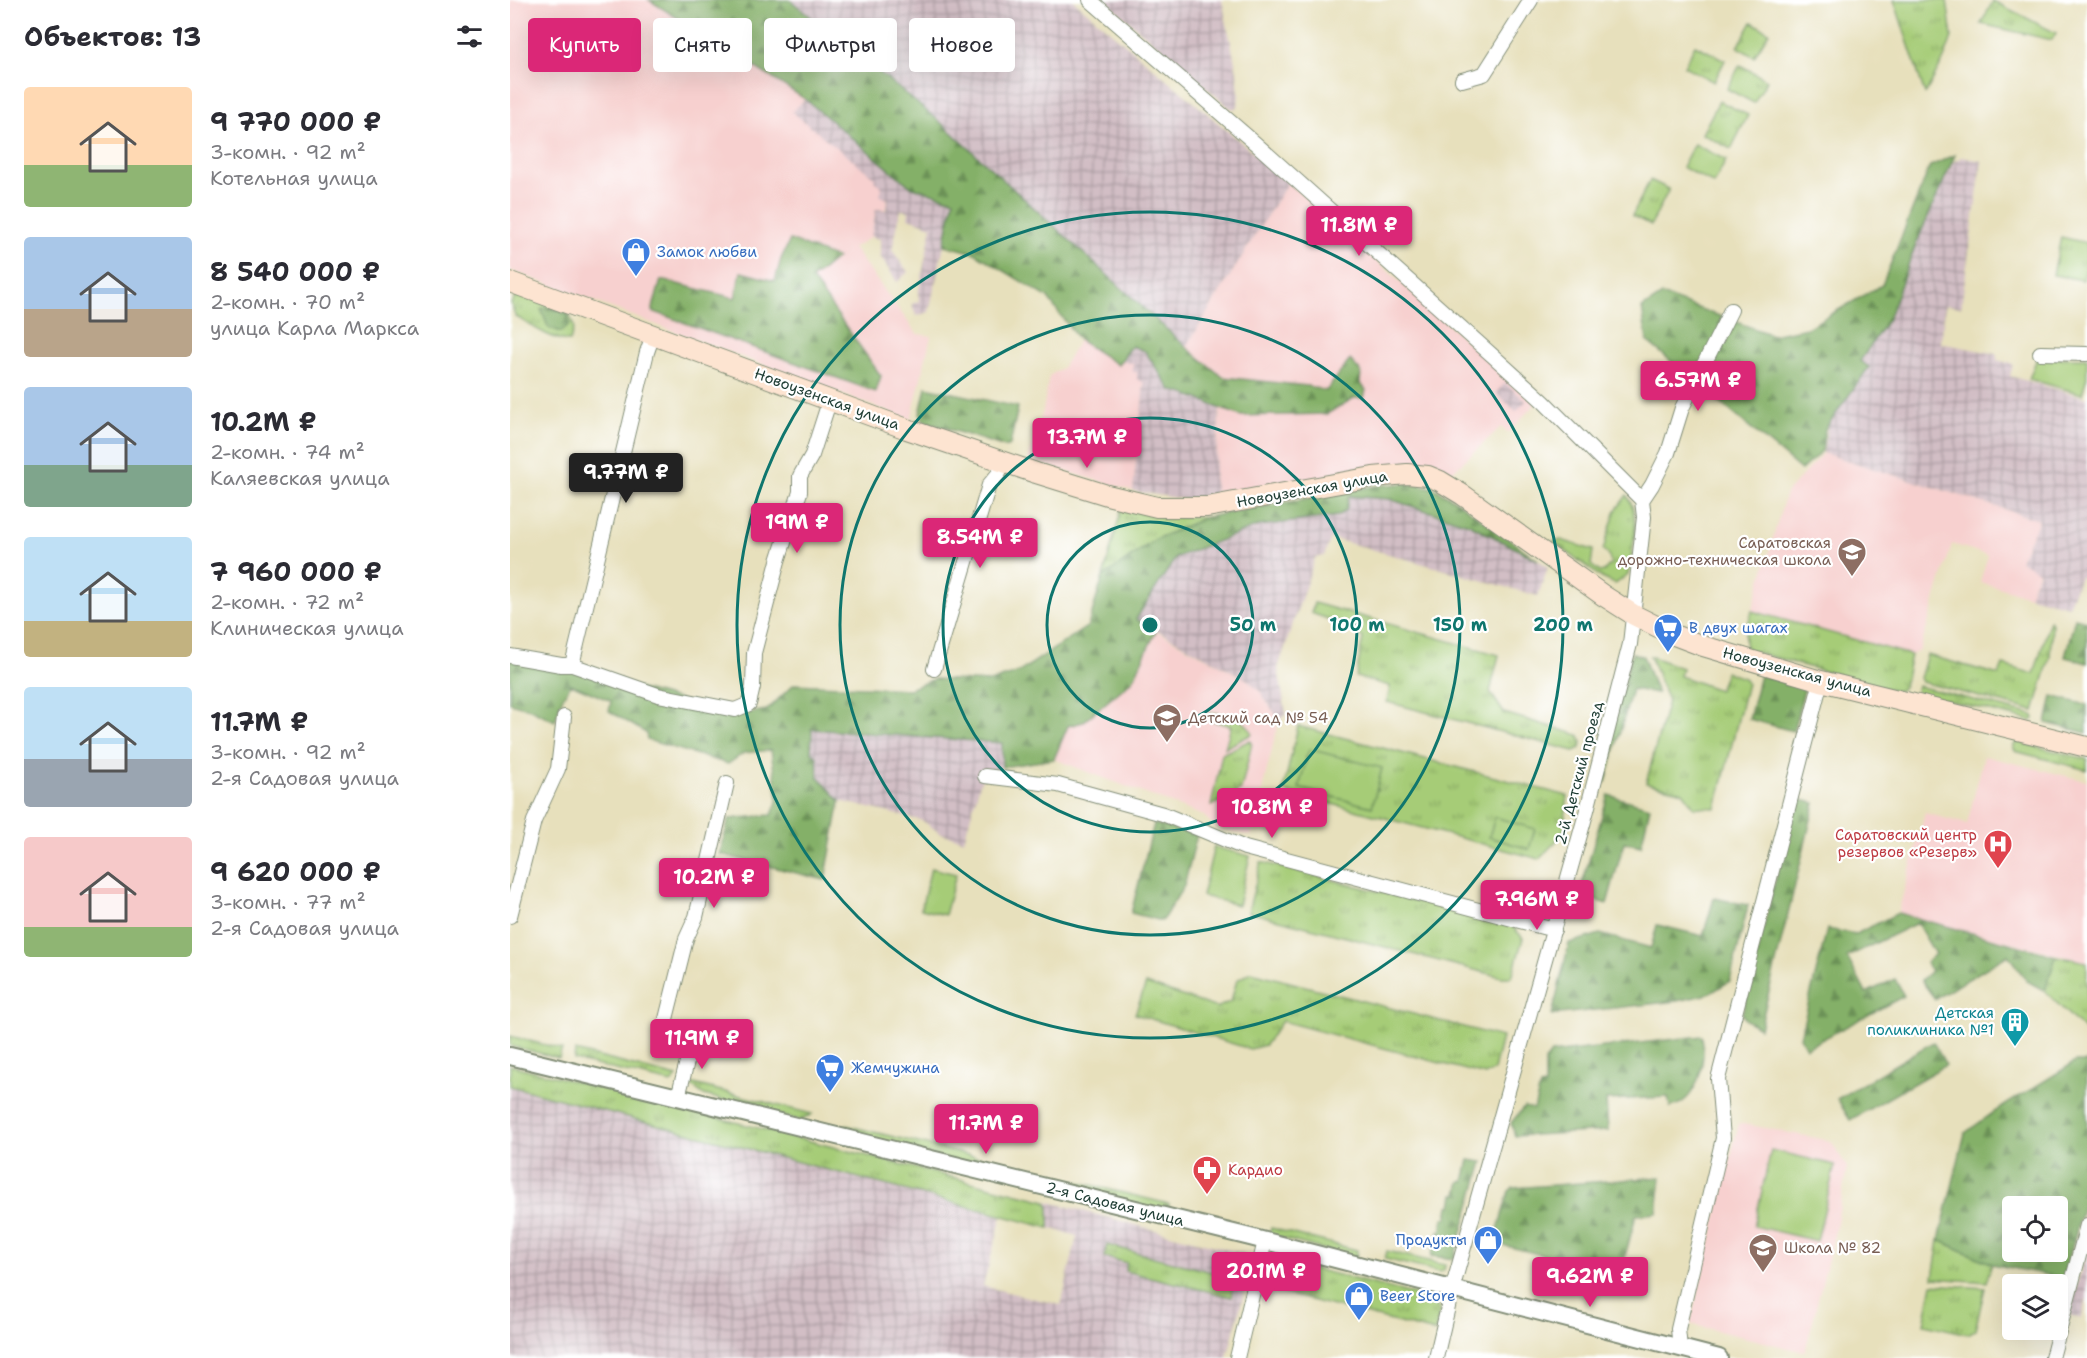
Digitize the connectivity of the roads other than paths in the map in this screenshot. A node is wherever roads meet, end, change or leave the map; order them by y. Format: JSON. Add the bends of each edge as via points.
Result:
{"nodes":[{"id":1,"x":1090,"y":0,"type":"edge"},
{"id":2,"x":1531,"y":0,"type":"edge"},
{"id":3,"x":1462,"y":80,"type":"dead end"},
{"id":4,"x":511,"y":285,"type":"edge"},
{"id":5,"x":1731,"y":310,"type":"dead end"},
{"id":6,"x":652,"y":335,"type":"junction"},
{"id":7,"x":2040,"y":353,"type":"dead end"},
{"id":8,"x":2087,"y":354,"type":"edge"},
{"id":9,"x":830,"y":399,"type":"junction"},
{"id":10,"x":1003,"y":462,"type":"junction"},
{"id":11,"x":1642,"y":500,"type":"junction"},
{"id":12,"x":1634,"y":615,"type":"junction"},
{"id":13,"x":510,"y":656,"type":"edge"},
{"id":14,"x":572,"y":665,"type":"junction"},
{"id":15,"x":934,"y":669,"type":"dead end"},
{"id":16,"x":1821,"y":681,"type":"junction"},
{"id":17,"x":564,"y":717,"type":"dead end"},
{"id":18,"x":2087,"y":747,"type":"edge"},
{"id":19,"x":985,"y":776,"type":"dead end"},
{"id":20,"x":727,"y":783,"type":"dead end"},
{"id":21,"x":510,"y":916,"type":"edge"},
{"id":22,"x":1554,"y":930,"type":"junction"},
{"id":23,"x":664,"y":1027,"type":"dead end"},
{"id":24,"x":694,"y":1034,"type":"dead end"},
{"id":25,"x":510,"y":1056,"type":"edge"},
{"id":26,"x":678,"y":1097,"type":"junction"},
{"id":27,"x":2087,"y":1225,"type":"edge"},
{"id":28,"x":1265,"y":1241,"type":"junction"},
{"id":29,"x":1452,"y":1290,"type":"junction"},
{"id":30,"x":1680,"y":1348,"type":"junction"},
{"id":31,"x":1238,"y":1358,"type":"edge"},
{"id":32,"x":1436,"y":1358,"type":"edge"},
{"id":33,"x":1719,"y":1358,"type":"edge"},
{"id":34,"x":2052,"y":1358,"type":"edge"}],
"edges":[{"from":1,"to":11,"type":"street","via":[[1544,402]]},
{"from":2,"to":3,"type":"street","via":[[1484,74]]},
{"from":4,"to":6,"type":"main road","name":"Новоузенская улица"},
{"from":5,"to":11,"type":"street","via":[[1682,408],[1668,453]]},
{"from":6,"to":9,"type":"main road","name":"Новоузенская улица"},
{"from":6,"to":14,"type":"street"},
{"from":7,"to":8,"type":"street"},
{"from":9,"to":10,"type":"main road","name":"Новоузенская улица"},
{"from":9,"to":14,"type":"street","via":[[812,455],[800,476],[800,492],[754,653],[749,704],[735,710],[658,695]]},
{"from":10,"to":12,"type":"main road","name":"Новоузенская улица","via":[[1107,495],[1157,507],[1182,508],[1207,507],[1372,477],[1428,476],[1463,495]]},
{"from":10,"to":15,"type":"street","via":[[989,485]]},
{"from":11,"to":12,"type":"street","name":"2-й Детский проезд","via":[[1644,517]]},
{"from":12,"to":16,"type":"main road","name":"Новоузенская улица","via":[[1703,646]]},
{"from":12,"to":22,"type":"street","name":"2-й Детский проезд","via":[[1630,644]]},
{"from":13,"to":14,"type":"street"},
{"from":16,"to":18,"type":"main road","name":"Новоузенская улица"},
{"from":16,"to":30,"type":"street","via":[[1718,1079],[1723,1138],[1678,1329]]},
{"from":17,"to":21,"type":"street","via":[[558,769],[534,821]]},
{"from":19,"to":22,"type":"street","via":[[1068,788],[1163,814],[1245,848]]},
{"from":20,"to":23,"type":"street","via":[[696,917],[686,939]]},
{"from":22,"to":29,"type":"street","name":"2-й Детский проезд"},
{"from":24,"to":26,"type":"street"},
{"from":25,"to":26,"type":"street","name":"2-я Садовая улица"},
{"from":26,"to":28,"type":"street","name":"2-я Садовая улица"},
{"from":27,"to":34,"type":"street"},
{"from":28,"to":29,"type":"street","name":"2-я Садовая улица"},
{"from":28,"to":31,"type":"street"},
{"from":29,"to":30,"type":"street","name":"2-я Садовая улица"},
{"from":29,"to":32,"type":"street","name":"2-й Детский проезд"},
{"from":30,"to":33,"type":"street","name":"2-я Садовая улица"}]}
